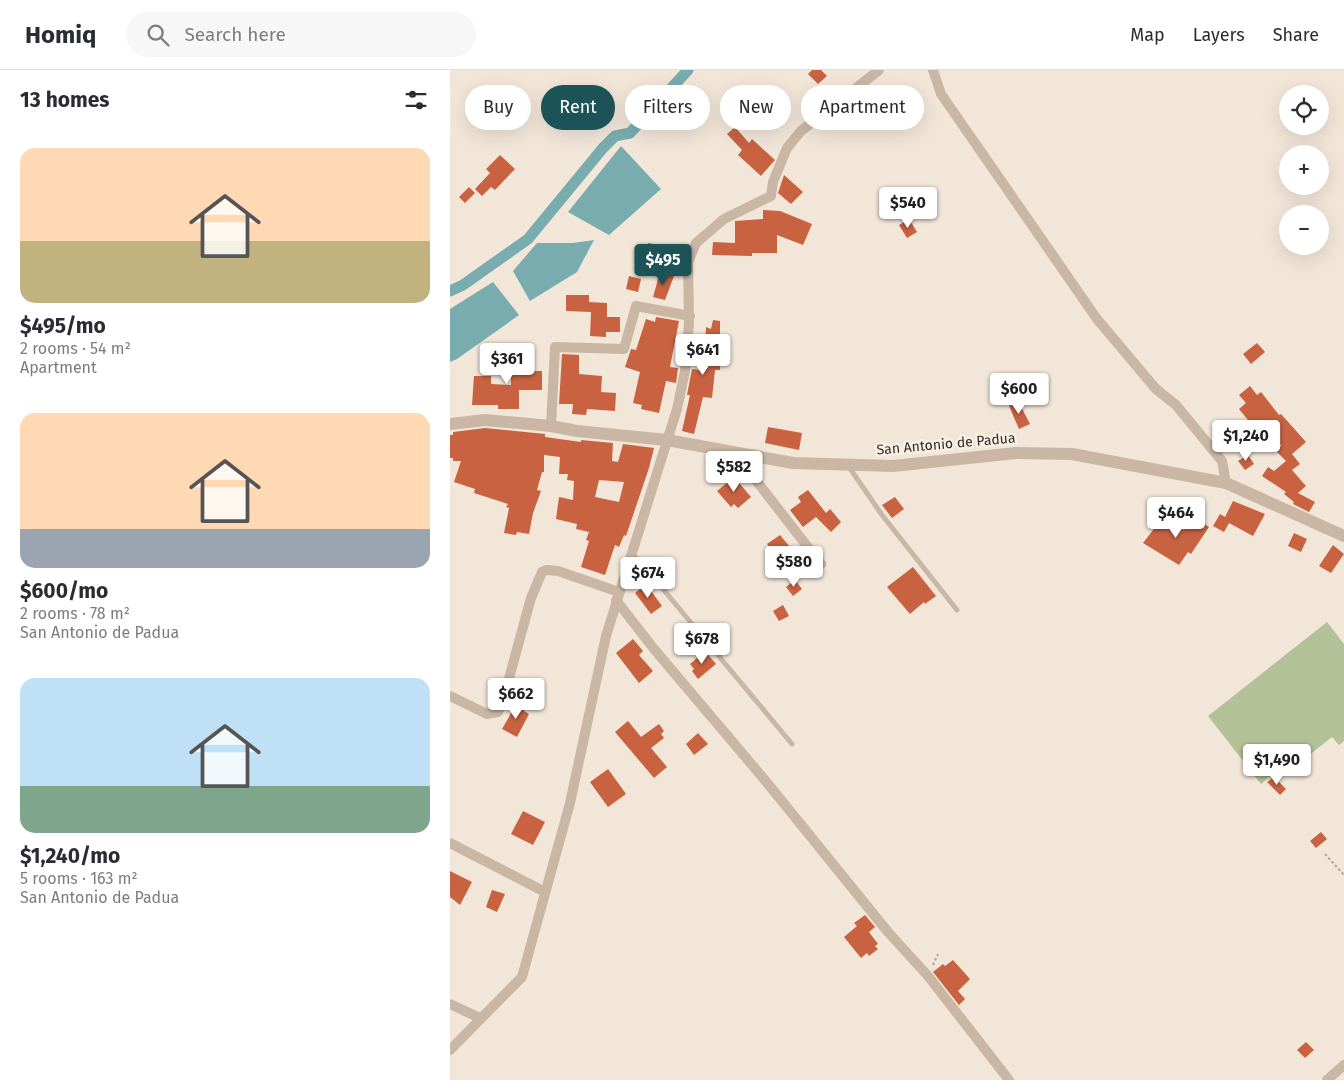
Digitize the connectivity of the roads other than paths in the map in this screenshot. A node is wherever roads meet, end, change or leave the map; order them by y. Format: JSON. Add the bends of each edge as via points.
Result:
{"nodes":[{"id":1,"x":879,"y":70,"type":"edge"},
{"id":2,"x":932,"y":70,"type":"edge"},
{"id":3,"x":690,"y":316,"type":"junction"},
{"id":4,"x":450,"y":424,"type":"edge"},
{"id":5,"x":552,"y":426,"type":"junction"},
{"id":6,"x":667,"y":440,"type":"junction"},
{"id":7,"x":734,"y":452,"type":"junction"},
{"id":8,"x":847,"y":464,"type":"junction"},
{"id":9,"x":1226,"y":483,"type":"junction"},
{"id":10,"x":1344,"y":536,"type":"edge"},
{"id":11,"x":630,"y":555,"type":"junction"},
{"id":12,"x":820,"y":564,"type":"dead end"},
{"id":13,"x":617,"y":596,"type":"junction"},
{"id":14,"x":957,"y":610,"type":"dead end"},
{"id":15,"x":450,"y":696,"type":"edge"},
{"id":16,"x":792,"y":744,"type":"dead end"},
{"id":17,"x":450,"y":843,"type":"edge"},
{"id":18,"x":546,"y":892,"type":"junction"},
{"id":19,"x":450,"y":1004,"type":"edge"},
{"id":20,"x":480,"y":1018,"type":"junction"},
{"id":21,"x":450,"y":1050,"type":"edge"},
{"id":22,"x":1344,"y":1065,"type":"edge"},
{"id":23,"x":1009,"y":1080,"type":"edge"},
{"id":24,"x":1327,"y":1080,"type":"edge"}],
"edges":[{"from":1,"to":3,"type":"street","via":[[801,132],[787,148],[773,182],[771,196],[724,219],[696,243],[688,262]]},
{"from":2,"to":9,"type":"street","via":[[941,94],[1097,319],[1222,461]]},
{"from":3,"to":5,"type":"street","via":[[636,306],[624,349],[556,347]]},
{"from":3,"to":6,"type":"street","via":[[685,371]]},
{"from":4,"to":5,"type":"street","name":"San Antonio de Padua","via":[[485,420]]},
{"from":5,"to":6,"type":"street","name":"San Antonio de Padua"},
{"from":6,"to":7,"type":"street","name":"San Antonio de Padua"},
{"from":6,"to":11,"type":"street"},
{"from":7,"to":8,"type":"street","name":"San Antonio de Padua","via":[[793,463]]},
{"from":7,"to":12,"type":"street"},
{"from":8,"to":9,"type":"street","name":"San Antonio de Padua","via":[[893,466],[1016,453],[1072,454]]},
{"from":8,"to":14,"type":"lane","via":[[882,515]]},
{"from":9,"to":10,"type":"street","name":"San Antonio de Padua"},
{"from":11,"to":13,"type":"street"},
{"from":11,"to":16,"type":"lane","via":[[638,559]]},
{"from":13,"to":15,"type":"street","via":[[558,571],[542,572],[531,598],[498,712],[487,714]]},
{"from":13,"to":18,"type":"street","via":[[570,803]]},
{"from":13,"to":23,"type":"street","via":[[654,649],[928,976]]},
{"from":17,"to":18,"type":"street"},
{"from":18,"to":20,"type":"street","via":[[522,977]]},
{"from":19,"to":20,"type":"street"},
{"from":20,"to":21,"type":"street"},
{"from":22,"to":24,"type":"street"}]}
